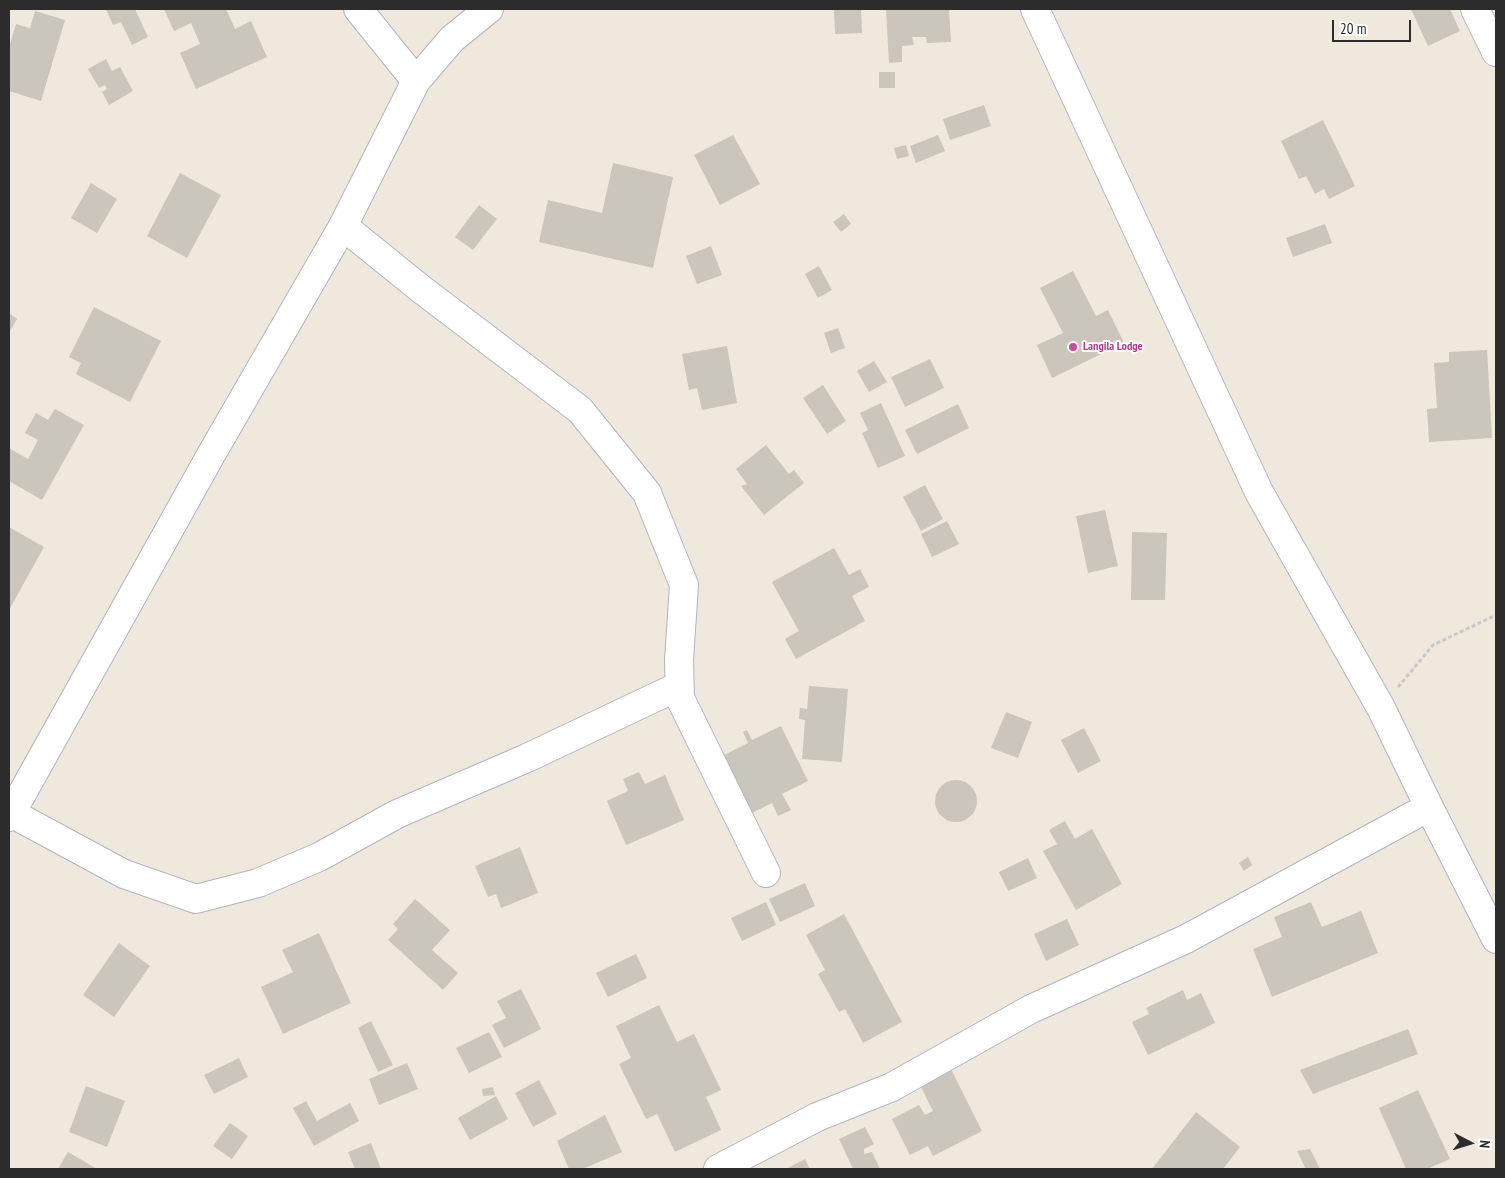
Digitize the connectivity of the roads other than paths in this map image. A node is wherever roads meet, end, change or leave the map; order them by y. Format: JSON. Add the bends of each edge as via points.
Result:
{"nodes":[{"id":1,"x":358,"y":9,"type":"edge"},
{"id":2,"x":489,"y":9,"type":"edge"},
{"id":3,"x":1035,"y":9,"type":"edge"},
{"id":4,"x":1475,"y":9,"type":"edge"},
{"id":5,"x":1496,"y":52,"type":"edge"},
{"id":6,"x":416,"y":81,"type":"junction"},
{"id":7,"x":343,"y":226,"type":"junction"},
{"id":8,"x":679,"y":686,"type":"junction"},
{"id":9,"x":1429,"y":807,"type":"junction"},
{"id":10,"x":10,"y":815,"type":"edge"},
{"id":11,"x":766,"y":873,"type":"dead end"},
{"id":12,"x":1496,"y":939,"type":"edge"},
{"id":13,"x":718,"y":1169,"type":"edge"}],
"edges":[{"from":1,"to":6,"type":"street"},
{"from":2,"to":6,"type":"street","via":[[452,40]]},
{"from":3,"to":9,"type":"street","via":[[1259,492],[1381,708]]},
{"from":4,"to":5,"type":"street"},
{"from":6,"to":7,"type":"street"},
{"from":7,"to":8,"type":"street","via":[[420,289],[580,410],[647,494],[684,585]]},
{"from":7,"to":10,"type":"street"},
{"from":8,"to":10,"type":"street","via":[[527,758],[397,814],[319,856],[258,883],[196,899],[124,874]]},
{"from":8,"to":11,"type":"street","via":[[680,698]]},
{"from":9,"to":12,"type":"street"},
{"from":9,"to":13,"type":"street","via":[[1186,939],[1030,1009],[892,1087],[817,1117]]}]}
